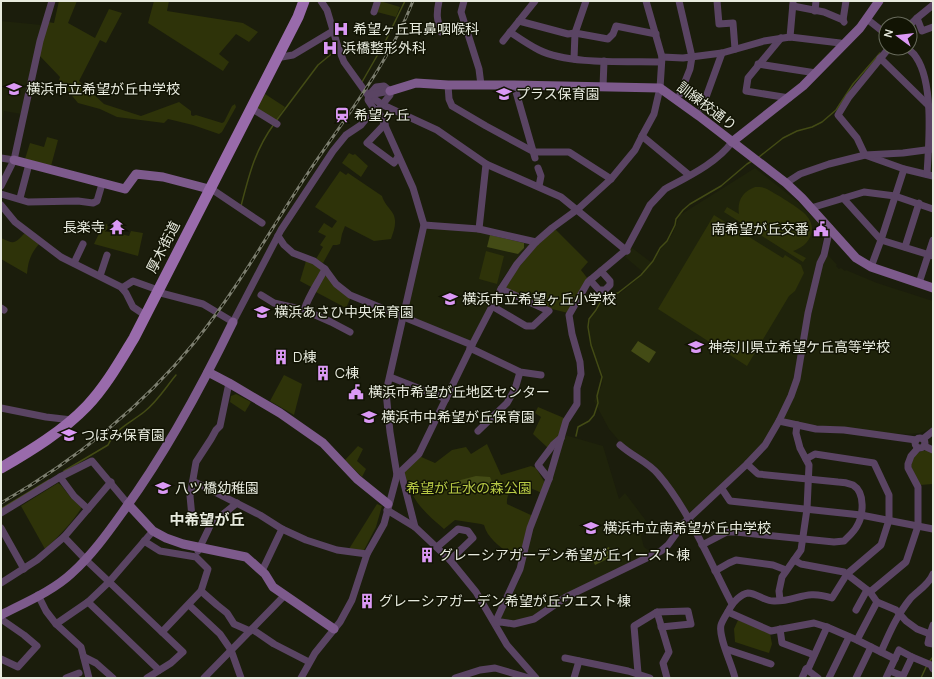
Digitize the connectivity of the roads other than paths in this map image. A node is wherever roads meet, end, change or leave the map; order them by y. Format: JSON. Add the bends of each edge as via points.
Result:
{"nodes":[{"id":1,"x":52,"y":1,"type":"edge"},
{"id":2,"x":304,"y":1,"type":"edge"},
{"id":3,"x":321,"y":1,"type":"edge"},
{"id":4,"x":439,"y":1,"type":"edge"},
{"id":5,"x":464,"y":1,"type":"edge"},
{"id":6,"x":535,"y":1,"type":"edge"},
{"id":7,"x":586,"y":1,"type":"edge"},
{"id":8,"x":646,"y":1,"type":"edge"},
{"id":9,"x":679,"y":1,"type":"edge"},
{"id":10,"x":717,"y":1,"type":"edge"},
{"id":11,"x":816,"y":1,"type":"edge"},
{"id":12,"x":846,"y":1,"type":"edge"},
{"id":13,"x":879,"y":1,"type":"edge"},
{"id":14,"x":928,"y":1,"type":"edge"},
{"id":15,"x":376,"y":2,"type":"edge"},
{"id":16,"x":793,"y":3,"type":"edge"},
{"id":17,"x":933,"y":5,"type":"edge"},
{"id":18,"x":815,"y":10,"type":"junction"},
{"id":19,"x":374,"y":12,"type":"dead end"},
{"id":20,"x":918,"y":17,"type":"edge"},
{"id":21,"x":867,"y":19,"type":"junction"},
{"id":22,"x":519,"y":21,"type":"junction"},
{"id":23,"x":918,"y":21,"type":"edge"},
{"id":24,"x":465,"y":25,"type":"junction"},
{"id":25,"x":933,"y":27,"type":"edge"},
{"id":26,"x":878,"y":28,"type":"edge"},
{"id":27,"x":333,"y":31,"type":"junction"},
{"id":28,"x":510,"y":32,"type":"junction"},
{"id":29,"x":575,"y":33,"type":"junction"},
{"id":30,"x":656,"y":34,"type":"junction"},
{"id":31,"x":790,"y":37,"type":"junction"},
{"id":32,"x":781,"y":38,"type":"junction"},
{"id":33,"x":503,"y":41,"type":"dead end"},
{"id":34,"x":844,"y":45,"type":"junction"},
{"id":35,"x":735,"y":49,"type":"junction"},
{"id":36,"x":722,"y":53,"type":"junction"},
{"id":37,"x":915,"y":56,"type":"edge"},
{"id":38,"x":692,"y":57,"type":"junction"},
{"id":39,"x":276,"y":58,"type":"junction"},
{"id":40,"x":880,"y":58,"type":"joint"},
{"id":41,"x":662,"y":59,"type":"junction"},
{"id":42,"x":574,"y":60,"type":"junction"},
{"id":43,"x":604,"y":61,"type":"junction"},
{"id":44,"x":758,"y":64,"type":"junction"},
{"id":45,"x":816,"y":73,"type":"junction"},
{"id":46,"x":929,"y":78,"type":"edge"},
{"id":47,"x":448,"y":85,"type":"junction"},
{"id":48,"x":481,"y":85,"type":"junction"},
{"id":49,"x":514,"y":85,"type":"junction"},
{"id":50,"x":602,"y":87,"type":"junction"},
{"id":51,"x":660,"y":88,"type":"junction"},
{"id":52,"x":390,"y":91,"type":"junction"},
{"id":53,"x":680,"y":94,"type":"dead end"},
{"id":54,"x":369,"y":95,"type":"junction"},
{"id":55,"x":789,"y":98,"type":"junction"},
{"id":56,"x":929,"y":106,"type":"junction"},
{"id":57,"x":251,"y":108,"type":"junction"},
{"id":58,"x":378,"y":108,"type":"junction"},
{"id":59,"x":702,"y":108,"type":"dead end"},
{"id":60,"x":932,"y":121,"type":"edge"},
{"id":61,"x":277,"y":124,"type":"dead end"},
{"id":62,"x":385,"y":124,"type":"junction"},
{"id":63,"x":642,"y":136,"type":"junction"},
{"id":64,"x":732,"y":142,"type":"junction"},
{"id":65,"x":931,"y":149,"type":"edge"},
{"id":66,"x":535,"y":155,"type":"junction"},
{"id":67,"x":865,"y":155,"type":"junction"},
{"id":68,"x":398,"y":157,"type":"junction"},
{"id":69,"x":1,"y":158,"type":"edge"},
{"id":70,"x":14,"y":160,"type":"junction"},
{"id":71,"x":29,"y":164,"type":"junction"},
{"id":72,"x":486,"y":164,"type":"junction"},
{"id":73,"x":538,"y":168,"type":"dead end"},
{"id":74,"x":904,"y":169,"type":"junction"},
{"id":75,"x":690,"y":175,"type":"junction"},
{"id":76,"x":930,"y":175,"type":"edge"},
{"id":77,"x":611,"y":178,"type":"junction"},
{"id":78,"x":786,"y":183,"type":"junction"},
{"id":79,"x":102,"y":184,"type":"junction"},
{"id":80,"x":1,"y":186,"type":"edge"},
{"id":81,"x":538,"y":186,"type":"junction"},
{"id":82,"x":210,"y":188,"type":"junction"},
{"id":83,"x":1,"y":194,"type":"edge"},
{"id":84,"x":895,"y":196,"type":"junction"},
{"id":85,"x":20,"y":198,"type":"junction"},
{"id":86,"x":843,"y":198,"type":"junction"},
{"id":87,"x":919,"y":203,"type":"junction"},
{"id":88,"x":1,"y":205,"type":"edge"},
{"id":89,"x":811,"y":208,"type":"junction"},
{"id":90,"x":578,"y":209,"type":"junction"},
{"id":91,"x":933,"y":209,"type":"edge"},
{"id":92,"x":262,"y":223,"type":"dead end"},
{"id":93,"x":424,"y":225,"type":"junction"},
{"id":94,"x":830,"y":228,"type":"junction"},
{"id":95,"x":479,"y":229,"type":"junction"},
{"id":96,"x":278,"y":236,"type":"junction"},
{"id":97,"x":881,"y":240,"type":"junction"},
{"id":98,"x":933,"y":240,"type":"edge"},
{"id":99,"x":536,"y":242,"type":"junction"},
{"id":100,"x":83,"y":244,"type":"dead end"},
{"id":101,"x":905,"y":247,"type":"junction"},
{"id":102,"x":626,"y":250,"type":"junction"},
{"id":103,"x":107,"y":255,"type":"dead end"},
{"id":104,"x":931,"y":255,"type":"edge"},
{"id":105,"x":74,"y":263,"type":"junction"},
{"id":106,"x":871,"y":267,"type":"junction"},
{"id":107,"x":325,"y":269,"type":"junction"},
{"id":108,"x":601,"y":271,"type":"junction"},
{"id":109,"x":100,"y":276,"type":"junction"},
{"id":110,"x":590,"y":280,"type":"junction"},
{"id":111,"x":919,"y":283,"type":"junction"},
{"id":112,"x":122,"y":288,"type":"junction"},
{"id":113,"x":933,"y":288,"type":"edge"},
{"id":114,"x":501,"y":289,"type":"junction"},
{"id":115,"x":158,"y":291,"type":"junction"},
{"id":116,"x":261,"y":294,"type":"dead end"},
{"id":117,"x":492,"y":306,"type":"junction"},
{"id":118,"x":304,"y":310,"type":"junction"},
{"id":119,"x":145,"y":315,"type":"junction"},
{"id":120,"x":402,"y":318,"type":"junction"},
{"id":121,"x":234,"y":322,"type":"junction"},
{"id":122,"x":350,"y":332,"type":"dead end"},
{"id":123,"x":471,"y":347,"type":"junction"},
{"id":124,"x":208,"y":372,"type":"junction"},
{"id":125,"x":520,"y":372,"type":"junction"},
{"id":126,"x":541,"y":375,"type":"dead end"},
{"id":127,"x":390,"y":377,"type":"junction"},
{"id":128,"x":229,"y":383,"type":"junction"},
{"id":129,"x":446,"y":399,"type":"junction"},
{"id":130,"x":1,"y":408,"type":"edge"},
{"id":131,"x":72,"y":420,"type":"junction"},
{"id":132,"x":779,"y":421,"type":"junction"},
{"id":133,"x":797,"y":425,"type":"junction"},
{"id":134,"x":478,"y":431,"type":"dead end"},
{"id":135,"x":933,"y":431,"type":"edge"},
{"id":136,"x":561,"y":438,"type":"junction"},
{"id":137,"x":922,"y":444,"type":"junction"},
{"id":138,"x":620,"y":445,"type":"dead end"},
{"id":139,"x":933,"y":450,"type":"edge"},
{"id":140,"x":806,"y":459,"type":"junction"},
{"id":141,"x":747,"y":464,"type":"junction"},
{"id":142,"x":1,"y":468,"type":"edge"},
{"id":143,"x":399,"y":474,"type":"junction"},
{"id":144,"x":60,"y":477,"type":"junction"},
{"id":145,"x":550,"y":479,"type":"junction"},
{"id":146,"x":809,"y":479,"type":"junction"},
{"id":147,"x":193,"y":481,"type":"junction"},
{"id":148,"x":111,"y":482,"type":"junction"},
{"id":149,"x":722,"y":489,"type":"junction"},
{"id":150,"x":237,"y":503,"type":"junction"},
{"id":151,"x":128,"y":504,"type":"junction"},
{"id":152,"x":388,"y":507,"type":"junction"},
{"id":153,"x":88,"y":509,"type":"junction"},
{"id":154,"x":807,"y":509,"type":"junction"},
{"id":155,"x":1,"y":513,"type":"edge"},
{"id":156,"x":861,"y":515,"type":"junction"},
{"id":157,"x":688,"y":520,"type":"junction"},
{"id":158,"x":889,"y":520,"type":"junction"},
{"id":159,"x":211,"y":524,"type":"junction"},
{"id":160,"x":918,"y":526,"type":"junction"},
{"id":161,"x":415,"y":527,"type":"junction"},
{"id":162,"x":1,"y":528,"type":"edge"},
{"id":163,"x":282,"y":529,"type":"junction"},
{"id":164,"x":933,"y":529,"type":"edge"},
{"id":165,"x":153,"y":531,"type":"junction"},
{"id":166,"x":64,"y":537,"type":"junction"},
{"id":167,"x":803,"y":538,"type":"junction"},
{"id":168,"x":144,"y":541,"type":"junction"},
{"id":169,"x":702,"y":545,"type":"junction"},
{"id":170,"x":437,"y":547,"type":"junction"},
{"id":171,"x":200,"y":548,"type":"junction"},
{"id":172,"x":367,"y":554,"type":"junction"},
{"id":173,"x":196,"y":557,"type":"junction"},
{"id":174,"x":85,"y":560,"type":"junction"},
{"id":175,"x":794,"y":560,"type":"junction"},
{"id":176,"x":451,"y":561,"type":"junction"},
{"id":177,"x":24,"y":569,"type":"junction"},
{"id":178,"x":786,"y":570,"type":"junction"},
{"id":179,"x":262,"y":571,"type":"junction"},
{"id":180,"x":715,"y":571,"type":"junction"},
{"id":181,"x":847,"y":574,"type":"junction"},
{"id":182,"x":933,"y":574,"type":"edge"},
{"id":183,"x":109,"y":582,"type":"junction"},
{"id":184,"x":1,"y":583,"type":"edge"},
{"id":185,"x":202,"y":591,"type":"junction"},
{"id":186,"x":869,"y":591,"type":"junction"},
{"id":187,"x":38,"y":595,"type":"junction"},
{"id":188,"x":285,"y":595,"type":"junction"},
{"id":189,"x":780,"y":600,"type":"junction"},
{"id":190,"x":88,"y":602,"type":"junction"},
{"id":191,"x":877,"y":602,"type":"junction"},
{"id":192,"x":732,"y":604,"type":"junction"},
{"id":193,"x":189,"y":605,"type":"junction"},
{"id":194,"x":856,"y":610,"type":"dead end"},
{"id":195,"x":657,"y":612,"type":"junction"},
{"id":196,"x":728,"y":612,"type":"junction"},
{"id":197,"x":1,"y":614,"type":"edge"},
{"id":198,"x":900,"y":615,"type":"junction"},
{"id":199,"x":1,"y":619,"type":"edge"},
{"id":200,"x":495,"y":623,"type":"junction"},
{"id":201,"x":56,"y":624,"type":"junction"},
{"id":202,"x":933,"y":625,"type":"edge"},
{"id":203,"x":662,"y":627,"type":"junction"},
{"id":204,"x":827,"y":627,"type":"junction"},
{"id":205,"x":251,"y":630,"type":"junction"},
{"id":206,"x":334,"y":630,"type":"junction"},
{"id":207,"x":780,"y":630,"type":"junction"},
{"id":208,"x":162,"y":632,"type":"junction"},
{"id":209,"x":930,"y":634,"type":"junction"},
{"id":210,"x":849,"y":637,"type":"junction"},
{"id":211,"x":856,"y":640,"type":"junction"},
{"id":212,"x":933,"y":644,"type":"edge"},
{"id":213,"x":871,"y":647,"type":"junction"},
{"id":214,"x":726,"y":649,"type":"junction"},
{"id":215,"x":231,"y":650,"type":"junction"},
{"id":216,"x":881,"y":652,"type":"junction"},
{"id":217,"x":814,"y":655,"type":"junction"},
{"id":218,"x":84,"y":657,"type":"junction"},
{"id":219,"x":912,"y":657,"type":"junction"},
{"id":220,"x":565,"y":658,"type":"dead end"},
{"id":221,"x":1,"y":659,"type":"edge"},
{"id":222,"x":895,"y":659,"type":"junction"},
{"id":223,"x":579,"y":661,"type":"junction"},
{"id":224,"x":309,"y":662,"type":"junction"},
{"id":225,"x":771,"y":664,"type":"dead end"},
{"id":226,"x":932,"y":665,"type":"edge"},
{"id":227,"x":806,"y":669,"type":"junction"},
{"id":228,"x":158,"y":670,"type":"junction"},
{"id":229,"x":480,"y":670,"type":"junction"},
{"id":230,"x":890,"y":671,"type":"junction"},
{"id":231,"x":84,"y":673,"type":"edge"},
{"id":232,"x":638,"y":673,"type":"junction"},
{"id":233,"x":507,"y":674,"type":"edge"},
{"id":234,"x":66,"y":678,"type":"edge"},
{"id":235,"x":113,"y":678,"type":"edge"},
{"id":236,"x":147,"y":678,"type":"edge"},
{"id":237,"x":204,"y":678,"type":"edge"},
{"id":238,"x":241,"y":678,"type":"edge"},
{"id":239,"x":301,"y":678,"type":"edge"},
{"id":240,"x":455,"y":678,"type":"edge"},
{"id":241,"x":479,"y":678,"type":"edge"},
{"id":242,"x":529,"y":678,"type":"edge"},
{"id":243,"x":536,"y":678,"type":"edge"},
{"id":244,"x":574,"y":678,"type":"edge"},
{"id":245,"x":650,"y":678,"type":"edge"},
{"id":246,"x":666,"y":678,"type":"edge"},
{"id":247,"x":735,"y":678,"type":"edge"},
{"id":248,"x":802,"y":678,"type":"edge"},
{"id":249,"x":818,"y":678,"type":"edge"},
{"id":250,"x":828,"y":678,"type":"edge"},
{"id":251,"x":856,"y":678,"type":"edge"},
{"id":252,"x":886,"y":678,"type":"edge"}],
"edges":[{"from":1,"to":70,"type":"street","via":[[40,41]]},
{"from":2,"to":39,"type":"main road","name":"厚木街道","via":[[298,18]]},
{"from":3,"to":27,"type":"street","via":[[327,10]]},
{"from":4,"to":24,"type":"street","via":[[436,18],[441,32]]},
{"from":5,"to":24,"type":"street","via":[[461,12]]},
{"from":6,"to":22,"type":"street"},
{"from":7,"to":29,"type":"street"},
{"from":8,"to":30,"type":"street"},
{"from":9,"to":38,"type":"street"},
{"from":10,"to":35,"type":"street","via":[[719,24],[733,23]]},
{"from":11,"to":18,"type":"street"},
{"from":12,"to":18,"type":"street","via":[[844,21]]},
{"from":13,"to":21,"type":"street"},
{"from":14,"to":17,"type":"street"},
{"from":15,"to":19,"type":"street"},
{"from":16,"to":18,"type":"street"},
{"from":16,"to":31,"type":"street"},
{"from":17,"to":20,"type":"street"},
{"from":21,"to":26,"type":"street"},
{"from":21,"to":34,"type":"street"},
{"from":22,"to":28,"type":"street"},
{"from":22,"to":29,"type":"street","via":[[568,34]]},
{"from":23,"to":25,"type":"street","via":[[922,31]]},
{"from":24,"to":48,"type":"street","via":[[479,69]]},
{"from":27,"to":39,"type":"street","via":[[293,54]]},
{"from":27,"to":54,"type":"street","via":[[344,62]]},
{"from":28,"to":33,"type":"street"},
{"from":28,"to":42,"type":"street","via":[[539,51]]},
{"from":29,"to":30,"type":"street","via":[[608,38],[616,26]]},
{"from":29,"to":42,"type":"street"},
{"from":30,"to":41,"type":"street"},
{"from":31,"to":32,"type":"street"},
{"from":31,"to":34,"type":"street"},
{"from":32,"to":35,"type":"street"},
{"from":32,"to":44,"type":"street"},
{"from":34,"to":45,"type":"street"},
{"from":35,"to":36,"type":"street"},
{"from":36,"to":38,"type":"street"},
{"from":36,"to":59,"type":"street"},
{"from":37,"to":46,"type":"street"},
{"from":38,"to":41,"type":"street"},
{"from":38,"to":53,"type":"street"},
{"from":39,"to":57,"type":"main road","name":"厚木街道"},
{"from":40,"to":56,"type":"street"},
{"from":40,"to":67,"type":"street","via":[[838,115],[857,138]]},
{"from":41,"to":43,"type":"street"},
{"from":41,"to":51,"type":"street"},
{"from":42,"to":43,"type":"street"},
{"from":43,"to":50,"type":"street"},
{"from":44,"to":45,"type":"street"},
{"from":44,"to":55,"type":"street","via":[[748,78],[746,92]]},
{"from":45,"to":55,"type":"street"},
{"from":46,"to":56,"type":"street"},
{"from":47,"to":48,"type":"street","name":"訓練校通り"},
{"from":47,"to":52,"type":"street","name":"訓練校通り","via":[[416,83]]},
{"from":47,"to":66,"type":"street","via":[[452,106]]},
{"from":48,"to":49,"type":"street","name":"訓練校通り"},
{"from":49,"to":50,"type":"street","name":"訓練校通り"},
{"from":49,"to":66,"type":"street"},
{"from":50,"to":51,"type":"street","name":"訓練校通り"},
{"from":51,"to":63,"type":"street","via":[[654,114]]},
{"from":51,"to":64,"type":"street","name":"訓練校通り"},
{"from":52,"to":54,"type":"street"},
{"from":52,"to":58,"type":"street","via":[[390,95]]},
{"from":54,"to":58,"type":"street"},
{"from":55,"to":64,"type":"street"},
{"from":56,"to":60,"type":"street"},
{"from":57,"to":61,"type":"street"},
{"from":57,"to":82,"type":"main road","name":"厚木街道"},
{"from":58,"to":62,"type":"street"},
{"from":58,"to":72,"type":"street","via":[[436,130]]},
{"from":58,"to":96,"type":"street","via":[[361,125],[346,135],[333,150]]},
{"from":60,"to":65,"type":"street"},
{"from":62,"to":68,"type":"street"},
{"from":62,"to":68,"type":"street","via":[[367,143],[394,163]]},
{"from":63,"to":75,"type":"street"},
{"from":63,"to":77,"type":"street","via":[[635,150]]},
{"from":64,"to":75,"type":"street","via":[[700,170]]},
{"from":64,"to":78,"type":"street","name":"訓練校通り"},
{"from":65,"to":67,"type":"street"},
{"from":65,"to":76,"type":"street"},
{"from":66,"to":77,"type":"street","via":[[569,152]]},
{"from":67,"to":74,"type":"street"},
{"from":67,"to":78,"type":"street","via":[[800,174]]},
{"from":68,"to":93,"type":"street","via":[[413,188]]},
{"from":69,"to":70,"type":"street"},
{"from":70,"to":71,"type":"street"},
{"from":70,"to":80,"type":"street"},
{"from":71,"to":79,"type":"street"},
{"from":71,"to":85,"type":"street"},
{"from":72,"to":81,"type":"street"},
{"from":72,"to":95,"type":"street"},
{"from":73,"to":81,"type":"street","via":[[541,176]]},
{"from":74,"to":76,"type":"street"},
{"from":74,"to":84,"type":"street"},
{"from":75,"to":102,"type":"street","via":[[661,193],[650,205]]},
{"from":77,"to":90,"type":"street"},
{"from":78,"to":89,"type":"street","name":"訓練校通り"},
{"from":79,"to":82,"type":"street","via":[[125,190],[136,174],[163,177]]},
{"from":79,"to":85,"type":"street","via":[[97,201],[93,203],[78,200],[28,202]]},
{"from":81,"to":90,"type":"street"},
{"from":82,"to":92,"type":"street"},
{"from":82,"to":115,"type":"main road","name":"厚木街道"},
{"from":83,"to":85,"type":"street"},
{"from":84,"to":86,"type":"street","via":[[864,192]]},
{"from":84,"to":87,"type":"street"},
{"from":84,"to":97,"type":"street"},
{"from":86,"to":89,"type":"street"},
{"from":86,"to":97,"type":"street"},
{"from":87,"to":91,"type":"street"},
{"from":87,"to":101,"type":"street"},
{"from":88,"to":105,"type":"street","via":[[15,222],[61,257]]},
{"from":89,"to":94,"type":"street","name":"訓練校通り"},
{"from":90,"to":99,"type":"street"},
{"from":90,"to":102,"type":"street"},
{"from":93,"to":95,"type":"street"},
{"from":93,"to":120,"type":"street"},
{"from":94,"to":106,"type":"street","name":"訓練校通り","via":[[856,258]]},
{"from":94,"to":132,"type":"street","via":[[808,313],[797,379]]},
{"from":95,"to":99,"type":"street"},
{"from":96,"to":107,"type":"street","via":[[292,253],[314,261]]},
{"from":96,"to":121,"type":"street"},
{"from":97,"to":101,"type":"street"},
{"from":97,"to":106,"type":"street"},
{"from":98,"to":104,"type":"street"},
{"from":99,"to":114,"type":"street","via":[[517,264]]},
{"from":100,"to":105,"type":"street"},
{"from":101,"to":104,"type":"street"},
{"from":102,"to":108,"type":"street"},
{"from":103,"to":109,"type":"street"},
{"from":104,"to":111,"type":"street"},
{"from":105,"to":109,"type":"street"},
{"from":106,"to":111,"type":"street","name":"訓練校通り"},
{"from":107,"to":118,"type":"street","via":[[308,297]]},
{"from":107,"to":120,"type":"street","via":[[336,284],[350,295]]},
{"from":108,"to":110,"type":"street"},
{"from":108,"to":110,"type":"street","via":[[610,281],[605,290],[599,290]]},
{"from":109,"to":112,"type":"street"},
{"from":110,"to":136,"type":"street","via":[[568,314],[581,374],[577,388],[577,404],[566,421]]},
{"from":111,"to":113,"type":"street","name":"訓練校通り"},
{"from":112,"to":115,"type":"street","via":[[133,281]]},
{"from":112,"to":119,"type":"street","via":[[133,307]]},
{"from":114,"to":117,"type":"street"},
{"from":114,"to":117,"type":"street","via":[[549,311],[533,326],[526,326]]},
{"from":115,"to":119,"type":"main road","name":"厚木街道"},
{"from":115,"to":121,"type":"street","via":[[203,304]]},
{"from":116,"to":118,"type":"street","via":[[274,303]]},
{"from":117,"to":123,"type":"street"},
{"from":118,"to":122,"type":"street"},
{"from":119,"to":131,"type":"main road","name":"厚木街道","via":[[119,364],[88,405]]},
{"from":120,"to":123,"type":"street"},
{"from":120,"to":127,"type":"street"},
{"from":121,"to":124,"type":"street"},
{"from":123,"to":125,"type":"street"},
{"from":123,"to":129,"type":"street"},
{"from":124,"to":128,"type":"street"},
{"from":124,"to":151,"type":"street","via":[[160,457]]},
{"from":125,"to":126,"type":"street"},
{"from":125,"to":134,"type":"street","via":[[507,403]]},
{"from":127,"to":129,"type":"street"},
{"from":127,"to":143,"type":"street","via":[[386,403],[391,442]]},
{"from":128,"to":147,"type":"street","via":[[220,426],[196,462]]},
{"from":128,"to":152,"type":"street","via":[[280,413],[323,443]]},
{"from":129,"to":143,"type":"street","via":[[419,454]]},
{"from":130,"to":131,"type":"street"},
{"from":131,"to":142,"type":"main road","name":"厚木街道"},
{"from":132,"to":133,"type":"street"},
{"from":132,"to":141,"type":"street","via":[[765,445]]},
{"from":133,"to":137,"type":"street","via":[[916,440],[915,445]]},
{"from":133,"to":140,"type":"street","via":[[796,433]]},
{"from":135,"to":137,"type":"street"},
{"from":136,"to":145,"type":"street"},
{"from":136,"to":145,"type":"street","via":[[538,465]]},
{"from":137,"to":139,"type":"street"},
{"from":137,"to":160,"type":"street","via":[[911,456],[908,464],[918,487]]},
{"from":138,"to":157,"type":"street","via":[[658,474]]},
{"from":140,"to":146,"type":"street","via":[[809,465]]},
{"from":140,"to":158,"type":"street","via":[[815,454],[874,463],[889,495]]},
{"from":141,"to":146,"type":"street","via":[[758,474]]},
{"from":141,"to":149,"type":"street"},
{"from":143,"to":152,"type":"street"},
{"from":143,"to":161,"type":"street"},
{"from":144,"to":148,"type":"street","via":[[92,461]]},
{"from":144,"to":153,"type":"street"},
{"from":144,"to":155,"type":"street"},
{"from":145,"to":200,"type":"street","via":[[530,528],[520,569]]},
{"from":146,"to":154,"type":"street"},
{"from":146,"to":156,"type":"street","via":[[855,486],[861,498]]},
{"from":147,"to":150,"type":"street"},
{"from":147,"to":159,"type":"street","via":[[190,496],[192,517]]},
{"from":148,"to":151,"type":"street"},
{"from":148,"to":153,"type":"street"},
{"from":149,"to":154,"type":"street","via":[[730,501]]},
{"from":149,"to":157,"type":"street"},
{"from":150,"to":159,"type":"street"},
{"from":150,"to":163,"type":"street"},
{"from":151,"to":165,"type":"street"},
{"from":151,"to":174,"type":"street"},
{"from":152,"to":161,"type":"street"},
{"from":152,"to":172,"type":"street","via":[[384,524]]},
{"from":153,"to":166,"type":"street"},
{"from":154,"to":156,"type":"street"},
{"from":154,"to":167,"type":"street"},
{"from":156,"to":158,"type":"street"},
{"from":156,"to":167,"type":"street","via":[[857,526],[844,541]]},
{"from":157,"to":169,"type":"street"},
{"from":157,"to":200,"type":"street","via":[[661,551],[566,597],[534,619],[514,624]]},
{"from":158,"to":160,"type":"street"},
{"from":158,"to":181,"type":"street","via":[[881,545]]},
{"from":159,"to":171,"type":"street"},
{"from":160,"to":164,"type":"street"},
{"from":160,"to":186,"type":"street","via":[[906,562]]},
{"from":161,"to":170,"type":"street"},
{"from":162,"to":177,"type":"street"},
{"from":163,"to":172,"type":"street","via":[[326,547]]},
{"from":163,"to":179,"type":"street"},
{"from":165,"to":168,"type":"street"},
{"from":165,"to":171,"type":"street","via":[[174,541]]},
{"from":166,"to":174,"type":"street"},
{"from":166,"to":177,"type":"street"},
{"from":167,"to":169,"type":"street","via":[[727,532]]},
{"from":167,"to":175,"type":"street","via":[[801,550]]},
{"from":168,"to":173,"type":"street","via":[[160,551]]},
{"from":168,"to":183,"type":"street"},
{"from":169,"to":180,"type":"street"},
{"from":170,"to":176,"type":"street"},
{"from":170,"to":176,"type":"street","via":[[458,529],[468,531],[473,538]]},
{"from":171,"to":173,"type":"street"},
{"from":171,"to":179,"type":"street","via":[[246,557]]},
{"from":172,"to":206,"type":"street","via":[[352,600]]},
{"from":173,"to":185,"type":"street","via":[[208,569]]},
{"from":174,"to":183,"type":"street"},
{"from":174,"to":187,"type":"street","via":[[57,585]]},
{"from":175,"to":178,"type":"street"},
{"from":175,"to":181,"type":"street","via":[[801,564]]},
{"from":176,"to":200,"type":"street","via":[[476,592]]},
{"from":177,"to":184,"type":"street"},
{"from":178,"to":180,"type":"street","via":[[773,565],[736,560]]},
{"from":178,"to":189,"type":"street","via":[[779,585]]},
{"from":179,"to":188,"type":"street","via":[[273,587]]},
{"from":180,"to":192,"type":"street"},
{"from":181,"to":186,"type":"street"},
{"from":181,"to":189,"type":"street","via":[[832,598],[822,594],[807,594]]},
{"from":182,"to":198,"type":"street","via":[[910,599]]},
{"from":183,"to":190,"type":"street"},
{"from":183,"to":208,"type":"street"},
{"from":185,"to":193,"type":"street"},
{"from":185,"to":205,"type":"street","via":[[227,612],[234,624]]},
{"from":186,"to":191,"type":"street"},
{"from":186,"to":194,"type":"street"},
{"from":187,"to":197,"type":"street"},
{"from":187,"to":201,"type":"street"},
{"from":188,"to":205,"type":"street"},
{"from":188,"to":206,"type":"street"},
{"from":189,"to":192,"type":"street","via":[[769,601],[749,593],[742,595]]},
{"from":190,"to":201,"type":"street"},
{"from":190,"to":228,"type":"street"},
{"from":191,"to":198,"type":"street","via":[[896,610]]},
{"from":191,"to":211,"type":"street"},
{"from":192,"to":196,"type":"street"},
{"from":193,"to":208,"type":"street"},
{"from":193,"to":215,"type":"street","via":[[220,634]]},
{"from":195,"to":203,"type":"street"},
{"from":195,"to":203,"type":"street","via":[[688,611],[691,624]]},
{"from":195,"to":232,"type":"street","via":[[634,626]]},
{"from":196,"to":207,"type":"street","via":[[770,631]]},
{"from":196,"to":214,"type":"street","via":[[721,629]]},
{"from":198,"to":209,"type":"street","via":[[917,629]]},
{"from":198,"to":216,"type":"street","via":[[895,620]]},
{"from":199,"to":221,"type":"street","via":[[37,646],[18,667]]},
{"from":200,"to":243,"type":"street","via":[[507,645]]},
{"from":201,"to":218,"type":"street","via":[[81,647]]},
{"from":202,"to":209,"type":"street"},
{"from":203,"to":246,"type":"street","via":[[668,652],[663,663]]},
{"from":204,"to":207,"type":"street","via":[[814,623]]},
{"from":204,"to":210,"type":"street"},
{"from":204,"to":217,"type":"street"},
{"from":205,"to":215,"type":"street"},
{"from":205,"to":224,"type":"street"},
{"from":206,"to":224,"type":"street"},
{"from":207,"to":217,"type":"street","via":[[782,643]]},
{"from":208,"to":228,"type":"street","via":[[183,652]]},
{"from":209,"to":212,"type":"street","via":[[928,643]]},
{"from":210,"to":211,"type":"street"},
{"from":210,"to":250,"type":"street"},
{"from":211,"to":213,"type":"street"},
{"from":213,"to":216,"type":"street"},
{"from":213,"to":251,"type":"street"},
{"from":214,"to":225,"type":"street"},
{"from":214,"to":247,"type":"street"},
{"from":215,"to":237,"type":"street"},
{"from":215,"to":238,"type":"street"},
{"from":216,"to":222,"type":"street"},
{"from":217,"to":227,"type":"street"},
{"from":218,"to":231,"type":"street"},
{"from":218,"to":235,"type":"street","via":[[96,663]]},
{"from":219,"to":222,"type":"street","via":[[899,650]]},
{"from":219,"to":226,"type":"street"},
{"from":219,"to":230,"type":"street","via":[[903,676]]},
{"from":220,"to":223,"type":"street"},
{"from":222,"to":230,"type":"street"},
{"from":223,"to":232,"type":"street"},
{"from":223,"to":244,"type":"street"},
{"from":224,"to":239,"type":"street"},
{"from":227,"to":248,"type":"street"},
{"from":227,"to":249,"type":"street"},
{"from":228,"to":236,"type":"street"},
{"from":229,"to":233,"type":"street","via":[[495,668]]},
{"from":229,"to":240,"type":"street"},
{"from":229,"to":241,"type":"street"},
{"from":230,"to":252,"type":"street"},
{"from":231,"to":234,"type":"street"},
{"from":232,"to":245,"type":"street"},
{"from":233,"to":242,"type":"street"}]}
